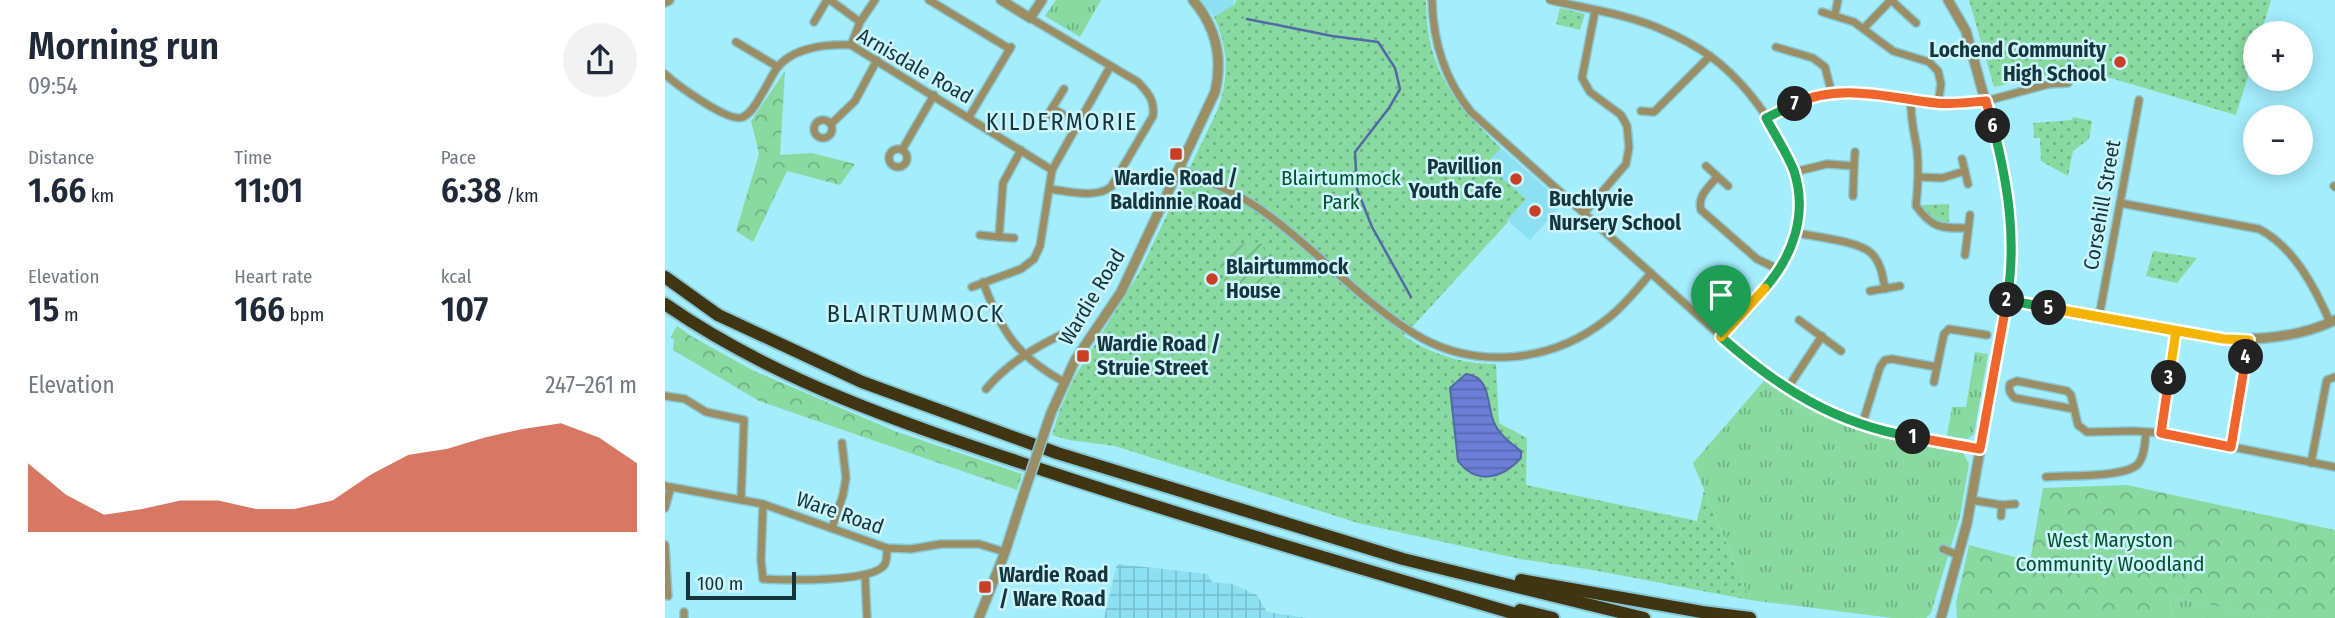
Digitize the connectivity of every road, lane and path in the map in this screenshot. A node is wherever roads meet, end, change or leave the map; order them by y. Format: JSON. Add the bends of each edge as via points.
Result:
{"nodes":[{"id":1,"x":828,"y":0,"type":"edge"},
{"id":2,"x":875,"y":0,"type":"edge"},
{"id":3,"x":929,"y":0,"type":"edge"},
{"id":4,"x":1001,"y":0,"type":"edge"},
{"id":5,"x":1042,"y":0,"type":"edge"},
{"id":6,"x":1193,"y":0,"type":"edge"},
{"id":7,"x":1431,"y":0,"type":"edge"},
{"id":8,"x":1550,"y":0,"type":"edge"},
{"id":9,"x":1838,"y":0,"type":"edge"},
{"id":10,"x":1948,"y":0,"type":"edge"},
{"id":11,"x":1595,"y":11,"type":"junction"},
{"id":12,"x":1822,"y":12,"type":"dead end"},
{"id":13,"x":1835,"y":14,"type":"junction"},
{"id":14,"x":1030,"y":18,"type":"junction"},
{"id":15,"x":814,"y":22,"type":"dead end"},
{"id":16,"x":860,"y":22,"type":"junction"},
{"id":17,"x":1916,"y":23,"type":"dead end"},
{"id":18,"x":1864,"y":28,"type":"junction"},
{"id":19,"x":736,"y":42,"type":"dead end"},
{"id":20,"x":851,"y":45,"type":"junction"},
{"id":21,"x":1776,"y":47,"type":"dead end"},
{"id":22,"x":1710,"y":56,"type":"junction"},
{"id":23,"x":877,"y":60,"type":"junction"},
{"id":24,"x":1110,"y":66,"type":"junction"},
{"id":25,"x":778,"y":67,"type":"junction"},
{"id":26,"x":665,"y":74,"type":"edge"},
{"id":27,"x":2068,"y":83,"type":"dead end"},
{"id":28,"x":1064,"y":89,"type":"dead end"},
{"id":29,"x":1832,"y":94,"type":"junction"},
{"id":30,"x":933,"y":95,"type":"junction"},
{"id":31,"x":1911,"y":99,"type":"junction"},
{"id":32,"x":2139,"y":100,"type":"dead end"},
{"id":33,"x":1986,"y":101,"type":"junction"},
{"id":34,"x":1938,"y":104,"type":"junction"},
{"id":35,"x":1052,"y":108,"type":"junction"},
{"id":36,"x":1641,"y":111,"type":"dead end"},
{"id":37,"x":969,"y":117,"type":"junction"},
{"id":38,"x":1046,"y":118,"type":"dead end"},
{"id":39,"x":1766,"y":118,"type":"junction"},
{"id":40,"x":1078,"y":122,"type":"junction"},
{"id":41,"x":831,"y":124,"type":"dead end"},
{"id":42,"x":902,"y":150,"type":"dead end"},
{"id":43,"x":1021,"y":150,"type":"junction"},
{"id":44,"x":1855,"y":152,"type":"dead end"},
{"id":45,"x":1962,"y":159,"type":"dead end"},
{"id":46,"x":1706,"y":166,"type":"dead end"},
{"id":47,"x":1854,"y":166,"type":"junction"},
{"id":48,"x":1179,"y":168,"type":"junction"},
{"id":49,"x":1052,"y":170,"type":"junction"},
{"id":50,"x":1794,"y":172,"type":"junction"},
{"id":51,"x":1965,"y":172,"type":"junction"},
{"id":52,"x":1717,"y":177,"type":"junction"},
{"id":53,"x":1919,"y":177,"type":"junction"},
{"id":54,"x":1968,"y":184,"type":"dead end"},
{"id":55,"x":1728,"y":186,"type":"dead end"},
{"id":56,"x":1049,"y":189,"type":"junction"},
{"id":57,"x":1853,"y":196,"type":"dead end"},
{"id":58,"x":2120,"y":203,"type":"junction"},
{"id":59,"x":1584,"y":213,"type":"junction"},
{"id":60,"x":1970,"y":215,"type":"dead end"},
{"id":61,"x":1968,"y":228,"type":"junction"},
{"id":62,"x":1797,"y":233,"type":"junction"},
{"id":63,"x":980,"y":235,"type":"dead end"},
{"id":64,"x":999,"y":237,"type":"junction"},
{"id":65,"x":1014,"y":238,"type":"dead end"},
{"id":66,"x":1965,"y":256,"type":"dead end"},
{"id":67,"x":1780,"y":270,"type":"junction"},
{"id":68,"x":1651,"y":273,"type":"junction"},
{"id":69,"x":665,"y":277,"type":"edge"},
{"id":70,"x":983,"y":282,"type":"junction"},
{"id":71,"x":1900,"y":286,"type":"dead end"},
{"id":72,"x":972,"y":287,"type":"dead end"},
{"id":73,"x":1885,"y":289,"type":"junction"},
{"id":74,"x":1870,"y":291,"type":"dead end"},
{"id":75,"x":2007,"y":300,"type":"junction"},
{"id":76,"x":665,"y":304,"type":"edge"},
{"id":77,"x":2099,"y":317,"type":"junction"},
{"id":78,"x":1799,"y":320,"type":"dead end"},
{"id":79,"x":2332,"y":321,"type":"edge"},
{"id":80,"x":1069,"y":331,"type":"dead end"},
{"id":81,"x":2176,"y":331,"type":"junction"},
{"id":82,"x":1987,"y":335,"type":"dead end"},
{"id":83,"x":1822,"y":336,"type":"junction"},
{"id":84,"x":1721,"y":337,"type":"junction"},
{"id":85,"x":2249,"y":340,"type":"junction"},
{"id":86,"x":1842,"y":351,"type":"dead end"},
{"id":87,"x":1025,"y":357,"type":"junction"},
{"id":88,"x":1937,"y":367,"type":"junction"},
{"id":89,"x":2335,"y":377,"type":"edge"},
{"id":90,"x":1064,"y":382,"type":"junction"},
{"id":91,"x":1934,"y":382,"type":"dead end"},
{"id":92,"x":986,"y":389,"type":"dead end"},
{"id":93,"x":1787,"y":389,"type":"junction"},
{"id":94,"x":665,"y":396,"type":"edge"},
{"id":95,"x":2074,"y":409,"type":"junction"},
{"id":96,"x":1863,"y":425,"type":"junction"},
{"id":97,"x":2146,"y":432,"type":"junction"},
{"id":98,"x":2161,"y":433,"type":"junction"},
{"id":99,"x":842,"y":443,"type":"dead end"},
{"id":100,"x":2231,"y":447,"type":"junction"},
{"id":101,"x":1980,"y":449,"type":"junction"},
{"id":102,"x":2311,"y":463,"type":"junction"},
{"id":103,"x":2335,"y":467,"type":"edge"},
{"id":104,"x":2046,"y":477,"type":"dead end"},
{"id":105,"x":668,"y":487,"type":"edge"},
{"id":106,"x":741,"y":500,"type":"junction"},
{"id":107,"x":1971,"y":500,"type":"junction"},
{"id":108,"x":763,"y":504,"type":"junction"},
{"id":109,"x":2015,"y":504,"type":"dead end"},
{"id":110,"x":2003,"y":505,"type":"junction"},
{"id":111,"x":665,"y":508,"type":"edge"},
{"id":112,"x":2001,"y":516,"type":"dead end"},
{"id":113,"x":832,"y":528,"type":"junction"},
{"id":114,"x":665,"y":545,"type":"edge"},
{"id":115,"x":887,"y":548,"type":"junction"},
{"id":116,"x":1943,"y":549,"type":"dead end"},
{"id":117,"x":1005,"y":552,"type":"junction"},
{"id":118,"x":1958,"y":555,"type":"junction"},
{"id":119,"x":1403,"y":559,"type":"junction"},
{"id":120,"x":865,"y":575,"type":"junction"},
{"id":121,"x":1397,"y":579,"type":"junction"},
{"id":122,"x":668,"y":596,"type":"dead end"},
{"id":123,"x":867,"y":618,"type":"edge"},
{"id":124,"x":979,"y":618,"type":"edge"},
{"id":125,"x":1529,"y":618,"type":"edge"},
{"id":126,"x":1553,"y":618,"type":"edge"},
{"id":127,"x":1644,"y":618,"type":"edge"},
{"id":128,"x":1750,"y":618,"type":"edge"},
{"id":129,"x":1941,"y":618,"type":"edge"}],
"edges":[{"from":1,"to":15,"type":"street"},
{"from":1,"to":16,"type":"street"},
{"from":2,"to":16,"type":"street"},
{"from":3,"to":37,"type":"street","via":[[1011,48]]},
{"from":4,"to":14,"type":"street"},
{"from":5,"to":14,"type":"street"},
{"from":6,"to":48,"type":"street","name":"Wardie Road","via":[[1214,37],[1218,76],[1212,101]]},
{"from":7,"to":59,"type":"street","via":[[1438,49],[1465,104]]},
{"from":8,"to":11,"type":"street"},
{"from":9,"to":13,"type":"street"},
{"from":10,"to":33,"type":"street","via":[[1966,31]]},
{"from":11,"to":22,"type":"street","via":[[1661,29]]},
{"from":11,"to":59,"type":"street","via":[[1582,78],[1590,92],[1621,115],[1629,147],[1626,164]]},
{"from":12,"to":13,"type":"street"},
{"from":13,"to":18,"type":"street"},
{"from":14,"to":24,"type":"street"},
{"from":16,"to":20,"type":"street"},
{"from":17,"to":18,"type":"street","via":[[1891,0]]},
{"from":18,"to":34,"type":"street","via":[[1893,51],[1929,62],[1938,71]]},
{"from":19,"to":25,"type":"street"},
{"from":20,"to":23,"type":"street","name":"Arnisdale Road"},
{"from":20,"to":25,"type":"street","name":"Arnisdale Road","via":[[812,48]]},
{"from":21,"to":29,"type":"street","via":[[1813,58],[1825,67]]},
{"from":22,"to":36,"type":"street","via":[[1654,112]]},
{"from":22,"to":39,"type":"street"},
{"from":23,"to":30,"type":"street","name":"Arnisdale Road"},
{"from":23,"to":41,"type":"street","via":[[855,100]]},
{"from":24,"to":40,"type":"street"},
{"from":24,"to":56,"type":"street","via":[[1138,82],[1151,97],[1153,116],[1107,190]]},
{"from":25,"to":26,"type":"street","name":"Arnisdale Road","via":[[741,118],[722,112]]},
{"from":27,"to":33,"type":"street"},
{"from":28,"to":35,"type":"street"},
{"from":29,"to":31,"type":"street","via":[[1857,92]]},
{"from":29,"to":39,"type":"street","via":[[1801,100]]},
{"from":30,"to":37,"type":"street","name":"Arnisdale Road"},
{"from":30,"to":42,"type":"street"},
{"from":31,"to":34,"type":"street"},
{"from":31,"to":53,"type":"street"},
{"from":32,"to":58,"type":"street","name":"Corsehill Street"},
{"from":33,"to":34,"type":"street"},
{"from":33,"to":75,"type":"street","via":[[2011,216]]},
{"from":35,"to":38,"type":"street"},
{"from":35,"to":40,"type":"street"},
{"from":37,"to":43,"type":"street","name":"Arnisdale Road"},
{"from":39,"to":50,"type":"street"},
{"from":40,"to":49,"type":"street"},
{"from":43,"to":49,"type":"street","name":"Arnisdale Road"},
{"from":43,"to":64,"type":"street","via":[[1003,183]]},
{"from":44,"to":47,"type":"street"},
{"from":45,"to":51,"type":"street"},
{"from":46,"to":52,"type":"street"},
{"from":47,"to":50,"type":"street","via":[[1828,164]]},
{"from":47,"to":57,"type":"street"},
{"from":48,"to":68,"type":"street","via":[[1262,210],[1412,332],[1443,348],[1472,355],[1524,356],[1568,343],[1609,318]]},
{"from":48,"to":90,"type":"street","name":"Wardie Road","via":[[1121,292]]},
{"from":49,"to":56,"type":"street"},
{"from":50,"to":62,"type":"street","via":[[1799,200]]},
{"from":51,"to":53,"type":"street"},
{"from":51,"to":54,"type":"street"},
{"from":52,"to":55,"type":"street"},
{"from":52,"to":67,"type":"street","via":[[1702,195],[1701,210],[1757,259]]},
{"from":53,"to":61,"type":"street","via":[[1916,206],[1928,222],[1942,228]]},
{"from":56,"to":70,"type":"street","via":[[1034,259],[1021,269]]},
{"from":58,"to":77,"type":"street","name":"Corsehill Street"},
{"from":58,"to":79,"type":"street","via":[[2272,235],[2316,291]]},
{"from":59,"to":68,"type":"street"},
{"from":60,"to":61,"type":"street"},
{"from":61,"to":66,"type":"street"},
{"from":62,"to":67,"type":"street"},
{"from":62,"to":73,"type":"street","via":[[1873,254]]},
{"from":63,"to":64,"type":"street"},
{"from":64,"to":65,"type":"street"},
{"from":67,"to":84,"type":"street"},
{"from":68,"to":84,"type":"street"},
{"from":69,"to":119,"type":"highway","via":[[718,315],[862,382],[1057,453]]},
{"from":70,"to":72,"type":"street"},
{"from":70,"to":87,"type":"street","via":[[1005,332]]},
{"from":71,"to":73,"type":"street"},
{"from":73,"to":74,"type":"street"},
{"from":75,"to":77,"type":"street"},
{"from":75,"to":101,"type":"street"},
{"from":76,"to":121,"type":"highway","via":[[744,353],[884,414],[1152,506]]},
{"from":77,"to":81,"type":"street"},
{"from":78,"to":83,"type":"street"},
{"from":79,"to":85,"type":"street","via":[[2286,336]]},
{"from":80,"to":87,"type":"street"},
{"from":81,"to":85,"type":"street"},
{"from":81,"to":98,"type":"street"},
{"from":82,"to":88,"type":"street","via":[[1949,329]]},
{"from":83,"to":86,"type":"street"},
{"from":83,"to":93,"type":"street"},
{"from":84,"to":93,"type":"street"},
{"from":85,"to":100,"type":"street"},
{"from":87,"to":90,"type":"street"},
{"from":87,"to":92,"type":"street"},
{"from":88,"to":91,"type":"street"},
{"from":88,"to":96,"type":"street","via":[[1885,360]]},
{"from":89,"to":102,"type":"street","via":[[2327,380]]},
{"from":90,"to":117,"type":"street","name":"Wardie Road","bridge":true},
{"from":93,"to":96,"type":"street"},
{"from":94,"to":106,"type":"street","via":[[744,420]]},
{"from":95,"to":95,"type":"street","via":[[2070,392],[2065,390],[2017,381],[2010,384],[2015,398]]},
{"from":95,"to":97,"type":"street","via":[[2078,425],[2087,432]]},
{"from":96,"to":101,"type":"street"},
{"from":97,"to":98,"type":"street"},
{"from":97,"to":104,"type":"street","via":[[2141,458],[2132,468]]},
{"from":98,"to":100,"type":"street"},
{"from":99,"to":113,"type":"street","via":[[846,478]]},
{"from":100,"to":102,"type":"street"},
{"from":101,"to":107,"type":"street"},
{"from":102,"to":103,"type":"street"},
{"from":105,"to":106,"type":"street","name":"Ware Road"},
{"from":105,"to":111,"type":"street"},
{"from":106,"to":108,"type":"street","name":"Ware Road"},
{"from":107,"to":110,"type":"street"},
{"from":107,"to":118,"type":"street"},
{"from":108,"to":113,"type":"street","name":"Ware Road"},
{"from":108,"to":120,"type":"street","via":[[763,579]]},
{"from":109,"to":110,"type":"street"},
{"from":110,"to":112,"type":"street"},
{"from":113,"to":115,"type":"street","name":"Ware Road"},
{"from":114,"to":122,"type":"street"},
{"from":115,"to":117,"type":"street","name":"Ware Road","via":[[979,544]]},
{"from":115,"to":120,"type":"street","via":[[885,564]]},
{"from":116,"to":118,"type":"street"},
{"from":117,"to":124,"type":"street","name":"Wardie Road"},
{"from":118,"to":129,"type":"street"},
{"from":119,"to":127,"type":"highway"},
{"from":119,"to":128,"type":"highway"},
{"from":120,"to":123,"type":"street"},
{"from":121,"to":125,"type":"highway"},
{"from":121,"to":126,"type":"highway"}]}
